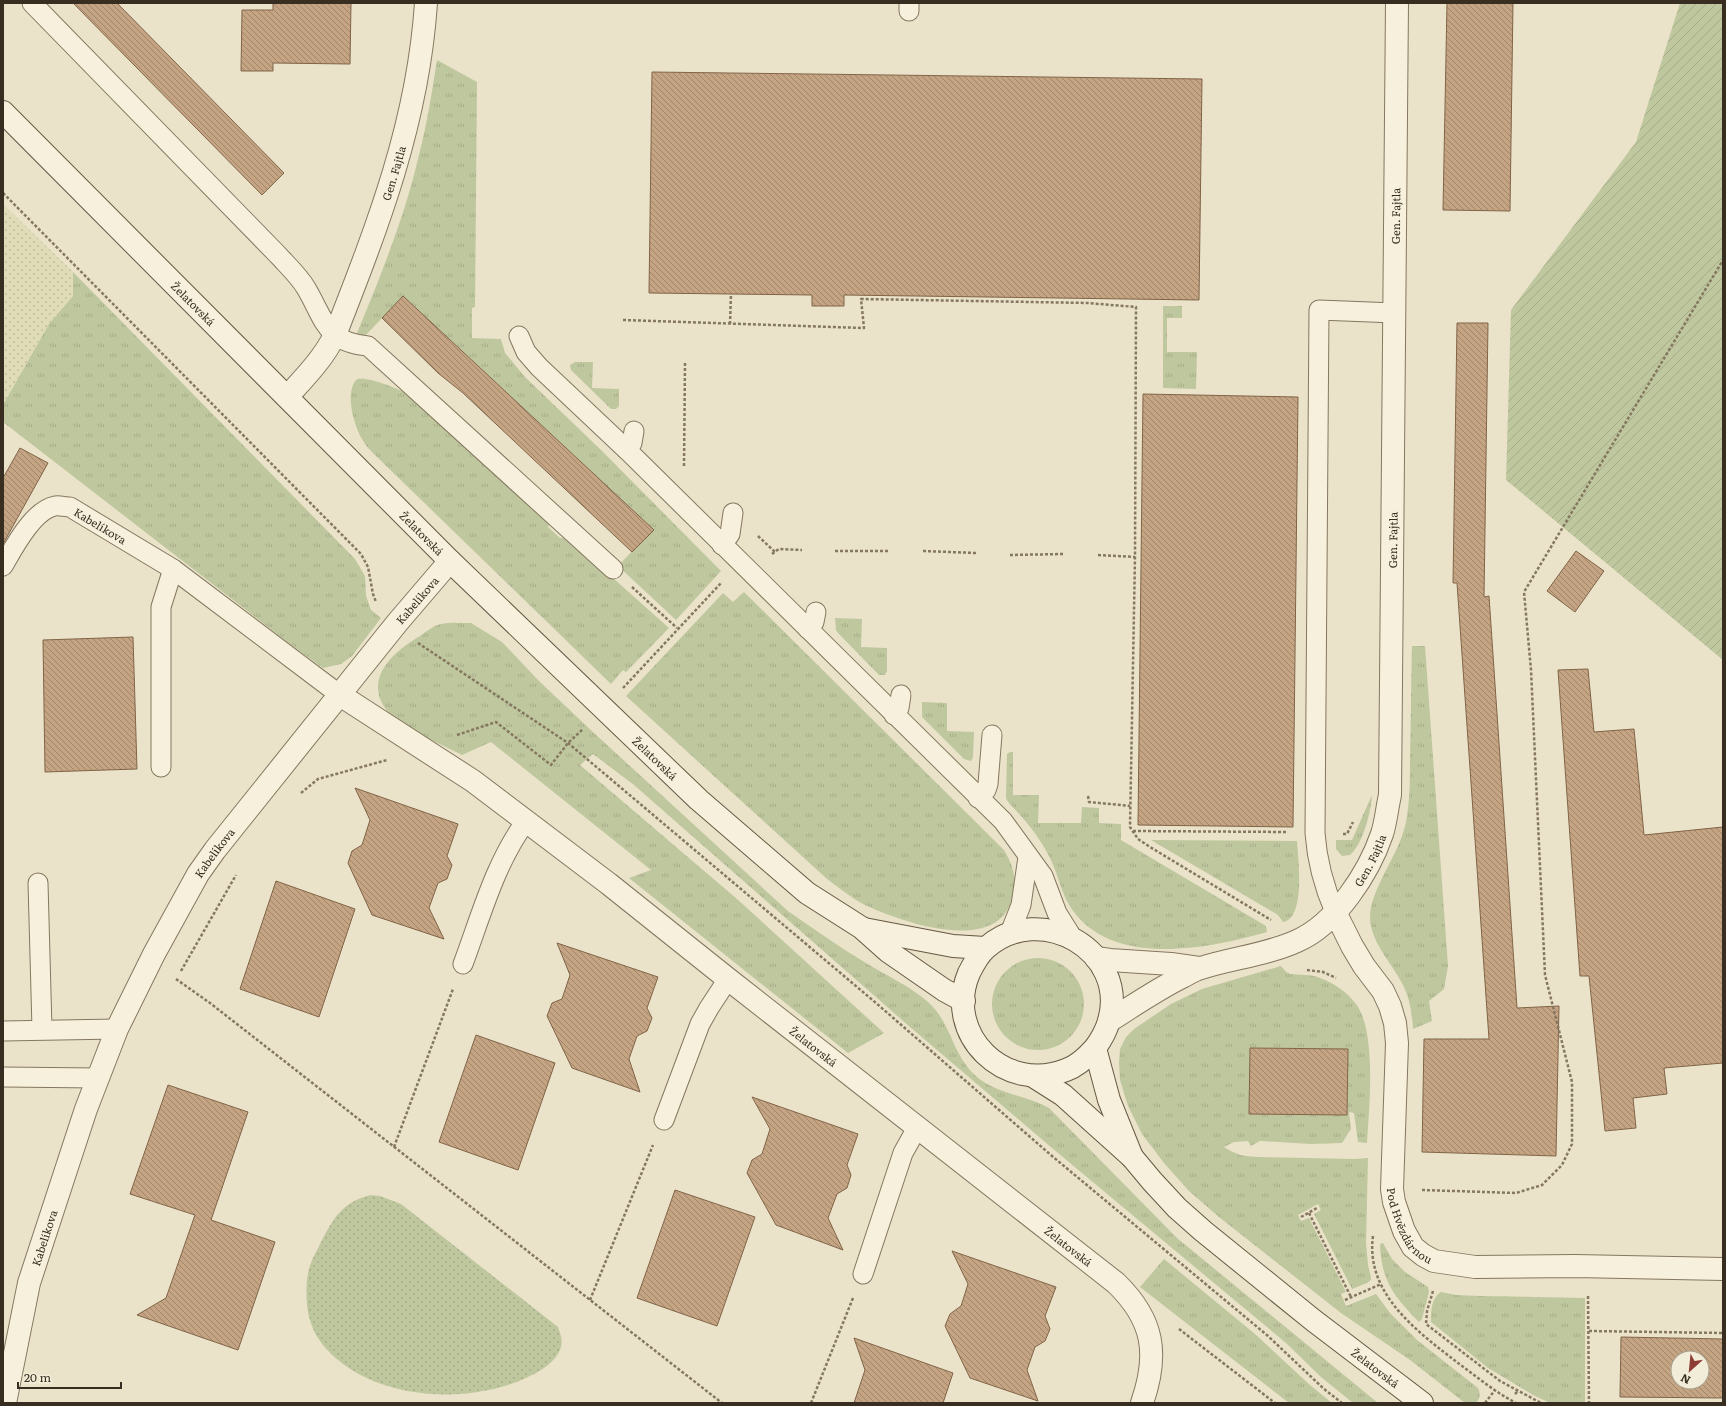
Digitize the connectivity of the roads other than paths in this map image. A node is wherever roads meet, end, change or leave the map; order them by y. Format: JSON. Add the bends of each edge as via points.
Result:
{"nodes":[{"id":1,"x":32,"y":3,"type":"edge"},
{"id":2,"x":426,"y":3,"type":"edge"},
{"id":3,"x":1397,"y":3,"type":"edge"},
{"id":4,"x":3,"y":112,"type":"edge"},
{"id":5,"x":1394,"y":313,"type":"junction"},
{"id":6,"x":335,"y":335,"type":"junction"},
{"id":7,"x":518,"y":336,"type":"dead end"},
{"id":8,"x":287,"y":397,"type":"junction"},
{"id":9,"x":634,"y":431,"type":"dead end"},
{"id":10,"x":627,"y":450,"type":"junction"},
{"id":11,"x":733,"y":513,"type":"dead end"},
{"id":12,"x":722,"y":545,"type":"junction"},
{"id":13,"x":450,"y":561,"type":"junction"},
{"id":14,"x":3,"y":566,"type":"edge"},
{"id":15,"x":173,"y":569,"type":"junction"},
{"id":16,"x":613,"y":569,"type":"road end"},
{"id":17,"x":816,"y":612,"type":"dead end"},
{"id":18,"x":808,"y":629,"type":"junction"},
{"id":19,"x":340,"y":695,"type":"junction"},
{"id":20,"x":901,"y":695,"type":"dead end"},
{"id":21,"x":894,"y":715,"type":"junction"},
{"id":22,"x":992,"y":735,"type":"dead end"},
{"id":23,"x":161,"y":767,"type":"dead end"},
{"id":24,"x":978,"y":798,"type":"junction"},
{"id":25,"x":526,"y":821,"type":"junction"},
{"id":26,"x":1028,"y":857,"type":"junction"},
{"id":27,"x":38,"y":883,"type":"dead end"},
{"id":28,"x":1335,"y":912,"type":"junction"},
{"id":29,"x":862,"y":928,"type":"junction"},
{"id":30,"x":1010,"y":933,"type":"junction"},
{"id":31,"x":1072,"y":937,"type":"junction"},
{"id":32,"x":985,"y":948,"type":"junction"},
{"id":33,"x":1096,"y":958,"type":"junction"},
{"id":34,"x":463,"y":964,"type":"road end"},
{"id":35,"x":1199,"y":968,"type":"junction"},
{"id":36,"x":728,"y":979,"type":"junction"},
{"id":37,"x":964,"y":1001,"type":"junction"},
{"id":38,"x":1109,"y":1021,"type":"junction"},
{"id":39,"x":42,"y":1029,"type":"junction"},
{"id":40,"x":117,"y":1029,"type":"junction"},
{"id":41,"x":3,"y":1031,"type":"edge"},
{"id":42,"x":1095,"y":1048,"type":"junction"},
{"id":43,"x":1033,"y":1076,"type":"junction"},
{"id":44,"x":3,"y":1077,"type":"edge"},
{"id":45,"x":98,"y":1078,"type":"junction"},
{"id":46,"x":664,"y":1120,"type":"road end"},
{"id":47,"x":917,"y":1128,"type":"junction"},
{"id":48,"x":1132,"y":1157,"type":"junction"},
{"id":49,"x":1723,"y":1269,"type":"edge"},
{"id":50,"x":862,"y":1274,"type":"road end"},
{"id":51,"x":5,"y":1403,"type":"edge"},
{"id":52,"x":1142,"y":1403,"type":"edge"},
{"id":53,"x":1422,"y":1403,"type":"edge"}],
"edges":[{"from":1,"to":6,"type":"lane","via":[[278,254],[306,288],[322,319]]},
{"from":2,"to":6,"type":"street","name":"Gen. Fajtla","via":[[424,32],[401,151],[375,235]]},
{"from":3,"to":5,"type":"street","name":"Gen. Fajtla"},
{"from":4,"to":8,"type":"street","name":"Želatovská"},
{"from":5,"to":28,"type":"street","name":"Gen. Fajtla","via":[[1390,795],[1382,834],[1369,862],[1352,892]]},
{"from":5,"to":28,"type":"lane","via":[[1320,310],[1316,833],[1317,851],[1327,895]]},
{"from":6,"to":8,"type":"street","name":"Gen. Fajtla","via":[[313,369]]},
{"from":6,"to":16,"type":"lane","via":[[354,345],[368,346]]},
{"from":7,"to":10,"type":"lane","via":[[526,352],[539,367]]},
{"from":8,"to":13,"type":"street","name":"Želatovská"},
{"from":9,"to":10,"type":"lane","via":[[632,443]]},
{"from":10,"to":12,"type":"lane"},
{"from":11,"to":12,"type":"lane","via":[[730,534]]},
{"from":12,"to":18,"type":"lane"},
{"from":13,"to":19,"type":"street","name":"Kabelíkova"},
{"from":13,"to":29,"type":"street","name":"Želatovská","via":[[699,800],[807,893]]},
{"from":14,"to":15,"type":"lane","name":"Kabelíkova","via":[[25,530],[38,515],[54,506],[70,507]]},
{"from":15,"to":19,"type":"lane","name":"Kabelíkova"},
{"from":15,"to":23,"type":"lane","via":[[161,607]]},
{"from":17,"to":18,"type":"lane","via":[[814,622]]},
{"from":18,"to":21,"type":"lane"},
{"from":19,"to":25,"type":"street","name":"Želatovská","via":[[448,764]]},
{"from":19,"to":40,"type":"street","name":"Kabelíkova","via":[[234,825],[198,874]]},
{"from":20,"to":21,"type":"lane"},
{"from":21,"to":24,"type":"lane"},
{"from":22,"to":24,"type":"lane","via":[[988,784]]},
{"from":24,"to":26,"type":"lane","via":[[1010,829]]},
{"from":25,"to":34,"type":"lane","via":[[504,855]]},
{"from":25,"to":36,"type":"street","name":"Želatovská"},
{"from":26,"to":30,"type":"lane","via":[[1021,905]]},
{"from":26,"to":31,"type":"lane","via":[[1043,876],[1057,913]]},
{"from":27,"to":39,"type":"lane"},
{"from":28,"to":35,"type":"street","name":"Gen. Fajtla","via":[[1299,941]]},
{"from":28,"to":49,"type":"street","name":"Pod Hvězdárnou","via":[[1364,966],[1383,991],[1395,1023],[1397,1043],[1392,1188],[1398,1215],[1413,1247],[1434,1261],[1475,1267]]},
{"from":29,"to":32,"type":"street","name":"Želatovská","via":[[953,946]]},
{"from":29,"to":37,"type":"street","name":"Želatovská","via":[[889,952]]},
{"from":30,"to":31,"type":"street","name":"Želatovská","via":[[1041,929]]},
{"from":30,"to":32,"type":"street","name":"Želatovská"},
{"from":31,"to":33,"type":"street","name":"Želatovská"},
{"from":32,"to":37,"type":"street","name":"Želatovská","via":[[965,983]]},
{"from":33,"to":35,"type":"street","name":"Gen. Fajtla"},
{"from":33,"to":38,"type":"street","name":"Želatovská","via":[[1110,988]]},
{"from":35,"to":38,"type":"street","name":"Gen. Fajtla"},
{"from":36,"to":46,"type":"lane","via":[[700,1024]]},
{"from":36,"to":47,"type":"street","name":"Želatovská"},
{"from":37,"to":43,"type":"street","name":"Želatovská","via":[[968,1028],[983,1052],[1011,1072]]},
{"from":38,"to":42,"type":"street","name":"Želatovská"},
{"from":39,"to":40,"type":"lane"},
{"from":39,"to":41,"type":"lane"},
{"from":40,"to":45,"type":"street","name":"Kabelíkova"},
{"from":42,"to":43,"type":"street","name":"Želatovská","via":[[1083,1061],[1068,1070],[1051,1075]]},
{"from":42,"to":48,"type":"street","name":"Želatovská","via":[[1109,1100]]},
{"from":43,"to":48,"type":"street","name":"Želatovská","via":[[1063,1096]]},
{"from":44,"to":45,"type":"lane"},
{"from":45,"to":51,"type":"street","name":"Kabelíkova","via":[[29,1283]]},
{"from":47,"to":50,"type":"lane","via":[[903,1153]]},
{"from":47,"to":52,"type":"street","name":"Želatovská","via":[[1098,1267],[1127,1294],[1143,1317],[1151,1346],[1149,1382]]},
{"from":48,"to":53,"type":"street","name":"Želatovská","via":[[1177,1208],[1203,1231],[1313,1320]]}]}
